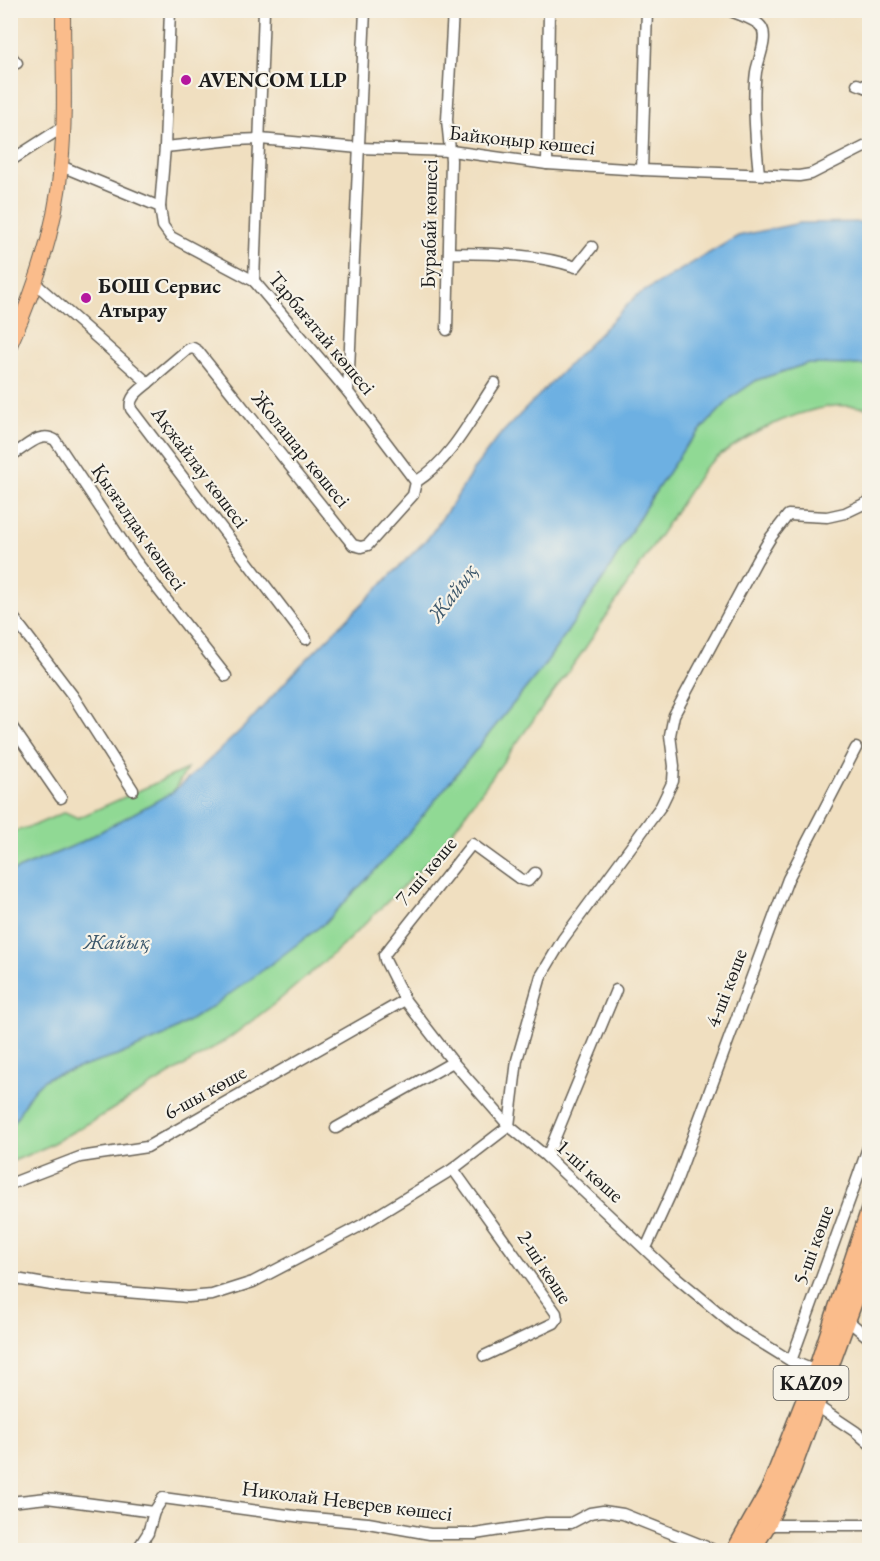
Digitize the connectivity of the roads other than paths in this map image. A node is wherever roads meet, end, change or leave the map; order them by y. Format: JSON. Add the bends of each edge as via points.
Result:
{"nodes":[{"id":1,"x":63,"y":10,"type":"edge"},
{"id":2,"x":170,"y":10,"type":"edge"},
{"id":3,"x":264,"y":10,"type":"edge"},
{"id":4,"x":364,"y":10,"type":"edge"},
{"id":5,"x":453,"y":10,"type":"edge"},
{"id":6,"x":549,"y":10,"type":"edge"},
{"id":7,"x":647,"y":10,"type":"edge"},
{"id":8,"x":729,"y":10,"type":"edge"},
{"id":9,"x":858,"y":84,"type":"dead end"},
{"id":10,"x":870,"y":89,"type":"edge"},
{"id":11,"x":63,"y":127,"type":"junction"},
{"id":12,"x":260,"y":139,"type":"junction"},
{"id":13,"x":870,"y":144,"type":"edge"},
{"id":14,"x":165,"y":147,"type":"junction"},
{"id":15,"x":359,"y":148,"type":"junction"},
{"id":16,"x":451,"y":152,"type":"junction"},
{"id":17,"x":10,"y":161,"type":"edge"},
{"id":18,"x":547,"y":164,"type":"junction"},
{"id":19,"x":61,"y":166,"type":"junction"},
{"id":20,"x":642,"y":170,"type":"junction"},
{"id":21,"x":759,"y":174,"type":"junction"},
{"id":22,"x":160,"y":207,"type":"junction"},
{"id":23,"x":592,"y":247,"type":"dead end"},
{"id":24,"x":449,"y":253,"type":"junction"},
{"id":25,"x":254,"y":281,"type":"junction"},
{"id":26,"x":36,"y":283,"type":"junction"},
{"id":27,"x":447,"y":330,"type":"dead end"},
{"id":28,"x":10,"y":345,"type":"edge"},
{"id":29,"x":148,"y":383,"type":"junction"},
{"id":30,"x":495,"y":383,"type":"dead end"},
{"id":31,"x":348,"y":392,"type":"junction"},
{"id":32,"x":10,"y":456,"type":"edge"},
{"id":33,"x":416,"y":482,"type":"junction"},
{"id":34,"x":870,"y":501,"type":"edge"},
{"id":35,"x":10,"y":613,"type":"edge"},
{"id":36,"x":306,"y":639,"type":"dead end"},
{"id":37,"x":226,"y":676,"type":"dead end"},
{"id":38,"x":10,"y":724,"type":"edge"},
{"id":39,"x":856,"y":748,"type":"dead end"},
{"id":40,"x":133,"y":790,"type":"dead end"},
{"id":41,"x":61,"y":798,"type":"dead end"},
{"id":42,"x":536,"y":873,"type":"dead end"},
{"id":43,"x":384,"y":955,"type":"joint"},
{"id":44,"x":616,"y":990,"type":"dead end"},
{"id":45,"x":405,"y":1000,"type":"junction"},
{"id":46,"x":453,"y":1062,"type":"junction"},
{"id":47,"x":509,"y":1126,"type":"junction"},
{"id":48,"x":336,"y":1128,"type":"dead end"},
{"id":49,"x":870,"y":1142,"type":"edge"},
{"id":50,"x":547,"y":1157,"type":"junction"},
{"id":51,"x":453,"y":1169,"type":"junction"},
{"id":52,"x":10,"y":1184,"type":"edge"},
{"id":53,"x":870,"y":1208,"type":"edge"},
{"id":54,"x":646,"y":1248,"type":"junction"},
{"id":55,"x":870,"y":1258,"type":"edge"},
{"id":56,"x":10,"y":1278,"type":"edge"},
{"id":57,"x":841,"y":1316,"type":"junction"},
{"id":58,"x":870,"y":1339,"type":"edge"},
{"id":59,"x":484,"y":1356,"type":"dead end"},
{"id":60,"x":790,"y":1361,"type":"junction"},
{"id":61,"x":822,"y":1373,"type":"junction"},
{"id":62,"x":817,"y":1406,"type":"junction"},
{"id":63,"x":870,"y":1444,"type":"edge"},
{"id":64,"x":10,"y":1503,"type":"edge"},
{"id":65,"x":154,"y":1512,"type":"junction"},
{"id":66,"x":870,"y":1525,"type":"edge"},
{"id":67,"x":767,"y":1526,"type":"junction"},
{"id":68,"x":137,"y":1551,"type":"edge"},
{"id":69,"x":714,"y":1551,"type":"edge"},
{"id":70,"x":735,"y":1551,"type":"edge"},
{"id":71,"x":752,"y":1551,"type":"edge"}],
"edges":[{"from":1,"to":11,"type":"main road"},
{"from":2,"to":14,"type":"street"},
{"from":3,"to":12,"type":"street"},
{"from":4,"to":15,"type":"street"},
{"from":5,"to":16,"type":"street","name":"Бурабай көшесi","via":[[447,120]]},
{"from":6,"to":18,"type":"street"},
{"from":7,"to":20,"type":"street"},
{"from":8,"to":21,"type":"street","via":[[763,29],[755,101]]},
{"from":9,"to":10,"type":"street"},
{"from":11,"to":17,"type":"street"},
{"from":11,"to":19,"type":"main road"},
{"from":12,"to":14,"type":"street","name":"Байқоңыр көшесi"},
{"from":12,"to":15,"type":"street","name":"Байқоңыр көшесi"},
{"from":12,"to":25,"type":"street"},
{"from":13,"to":21,"type":"street","name":"Байқоңыр көшесi","via":[[811,174]]},
{"from":14,"to":22,"type":"street"},
{"from":15,"to":16,"type":"street","name":"Байқоңыр көшесi"},
{"from":15,"to":31,"type":"street"},
{"from":16,"to":18,"type":"street","name":"Байқоңыр көшесi"},
{"from":16,"to":24,"type":"street","name":"Бурабай көшесi"},
{"from":18,"to":20,"type":"street","name":"Байқоңыр көшесi"},
{"from":19,"to":22,"type":"street"},
{"from":19,"to":26,"type":"main road"},
{"from":20,"to":21,"type":"street","name":"Байқоңыр көшесi"},
{"from":22,"to":25,"type":"street","name":"Тарбағатай көшесi","via":[[171,237]]},
{"from":23,"to":24,"type":"street","via":[[576,267],[508,254]]},
{"from":24,"to":27,"type":"street","name":"Бурабай көшесi"},
{"from":25,"to":31,"type":"street","name":"Тарбағатай көшесi"},
{"from":26,"to":28,"type":"main road"},
{"from":26,"to":29,"type":"street","name":"Ақжайлау көшесі"},
{"from":29,"to":33,"type":"street","name":"Жолашар көшесi","via":[[188,349],[198,351],[353,545],[368,545],[413,495]]},
{"from":29,"to":36,"type":"street","name":"Ақжайлау көшесі","via":[[132,398],[131,409]]},
{"from":30,"to":33,"type":"street","via":[[453,446],[430,473]]},
{"from":31,"to":33,"type":"street","name":"Тарбағатай көшесi"},
{"from":32,"to":37,"type":"street","name":"Қызғалдақ көшесі","via":[[41,436],[55,440],[135,560]]},
{"from":34,"to":47,"type":"street","via":[[827,517],[788,515],[757,560],[675,716],[670,735],[673,781],[662,806],[563,939],[541,976],[517,1060]]},
{"from":35,"to":40,"type":"street","via":[[73,696]]},
{"from":38,"to":41,"type":"street"},
{"from":39,"to":54,"type":"street","name":"4-шi көше","via":[[788,879],[676,1182]]},
{"from":42,"to":43,"type":"street","name":"7-шi көше","via":[[528,880],[520,879],[472,843]]},
{"from":43,"to":45,"type":"street","name":"1-ші көше"},
{"from":44,"to":50,"type":"street"},
{"from":45,"to":46,"type":"street","name":"1-ші көше"},
{"from":45,"to":52,"type":"street","name":"6-шы көше","via":[[147,1147],[80,1157]]},
{"from":46,"to":47,"type":"street","name":"1-ші көше"},
{"from":46,"to":48,"type":"street"},
{"from":47,"to":50,"type":"street","name":"1-ші көше"},
{"from":47,"to":51,"type":"street"},
{"from":49,"to":60,"type":"street","name":"5-шi көше"},
{"from":50,"to":54,"type":"street","name":"1-ші көше"},
{"from":51,"to":56,"type":"street","via":[[360,1226],[253,1282],[212,1295],[188,1297],[63,1287]]},
{"from":51,"to":59,"type":"street","name":"2-ші көше","via":[[557,1319]]},
{"from":53,"to":57,"type":"highway","number":"KAZ09"},
{"from":54,"to":60,"type":"street","name":"1-ші көше","via":[[736,1327]]},
{"from":55,"to":57,"type":"highway","number":"KAZ09"},
{"from":57,"to":58,"type":"street"},
{"from":57,"to":61,"type":"highway","number":"KAZ09"},
{"from":60,"to":61,"type":"street","name":"1-ші көше"},
{"from":61,"to":62,"type":"highway","number":"KAZ09"},
{"from":61,"to":70,"type":"highway","number":"KAZ09","via":[[769,1490]]},
{"from":62,"to":63,"type":"street"},
{"from":62,"to":67,"type":"highway","number":"KAZ09"},
{"from":64,"to":65,"type":"street","via":[[47,1498]]},
{"from":65,"to":68,"type":"street"},
{"from":65,"to":69,"type":"street","name":"Николай Неверев көшесі","via":[[163,1497],[430,1534],[475,1534],[571,1522],[603,1511],[624,1514]]},
{"from":66,"to":67,"type":"street"},
{"from":67,"to":71,"type":"highway","number":"KAZ09"}]}
